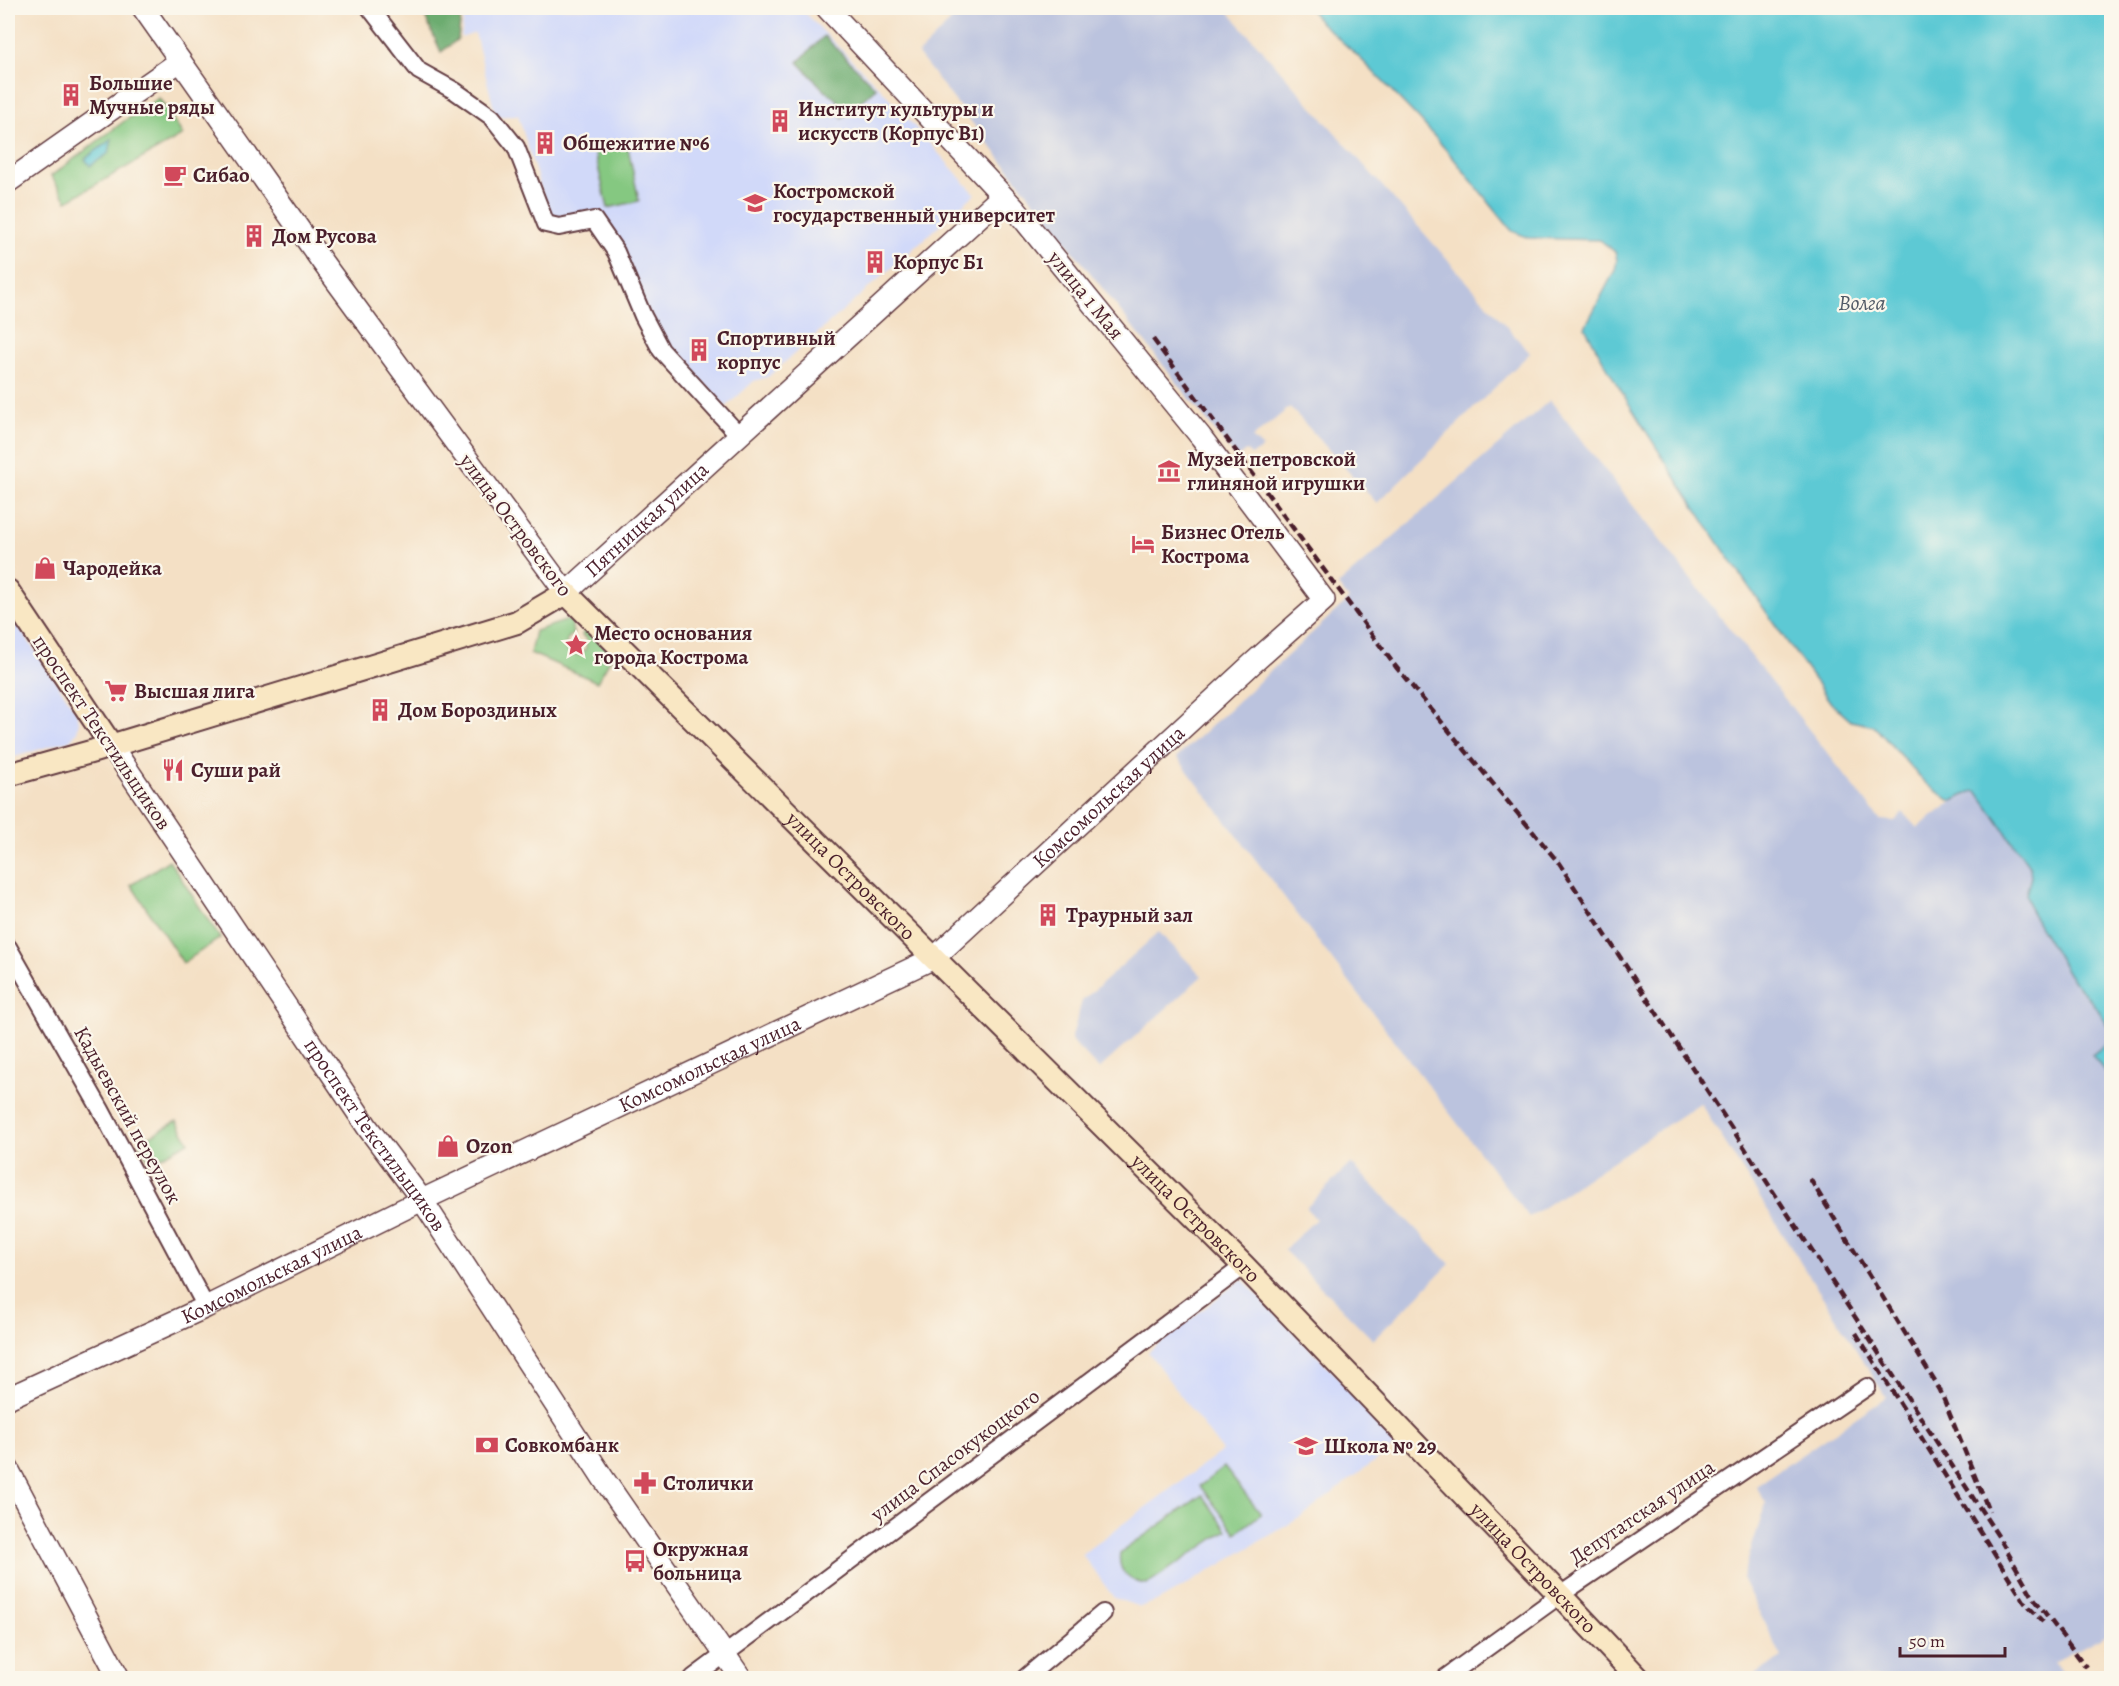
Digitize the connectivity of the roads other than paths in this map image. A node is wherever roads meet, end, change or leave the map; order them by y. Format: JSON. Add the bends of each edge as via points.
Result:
{"nodes":[{"id":1,"x":143,"y":8,"type":"edge"},
{"id":2,"x":370,"y":8,"type":"edge"},
{"id":3,"x":827,"y":8,"type":"edge"},
{"id":4,"x":180,"y":61,"type":"junction"},
{"id":5,"x":8,"y":182,"type":"edge"},
{"id":6,"x":1002,"y":196,"type":"junction"},
{"id":7,"x":739,"y":435,"type":"junction"},
{"id":8,"x":8,"y":591,"type":"edge"},
{"id":9,"x":566,"y":593,"type":"junction"},
{"id":10,"x":1324,"y":600,"type":"joint"},
{"id":11,"x":111,"y":745,"type":"junction"},
{"id":12,"x":8,"y":775,"type":"edge"},
{"id":13,"x":8,"y":947,"type":"edge"},
{"id":14,"x":934,"y":958,"type":"junction"},
{"id":15,"x":422,"y":1200,"type":"junction"},
{"id":16,"x":1244,"y":1266,"type":"junction"},
{"id":17,"x":206,"y":1307,"type":"junction"},
{"id":18,"x":1867,"y":1387,"type":"dead end"},
{"id":19,"x":8,"y":1398,"type":"edge"},
{"id":20,"x":8,"y":1469,"type":"edge"},
{"id":21,"x":1560,"y":1595,"type":"junction"},
{"id":22,"x":1104,"y":1613,"type":"dead end"},
{"id":23,"x":726,"y":1656,"type":"junction"},
{"id":24,"x":118,"y":1678,"type":"edge"},
{"id":25,"x":693,"y":1678,"type":"edge"},
{"id":26,"x":741,"y":1678,"type":"edge"},
{"id":27,"x":1025,"y":1678,"type":"edge"},
{"id":28,"x":1445,"y":1678,"type":"edge"},
{"id":29,"x":1638,"y":1678,"type":"edge"}],
"edges":[{"from":1,"to":4,"type":"street","name":"улица Островского"},
{"from":2,"to":7,"type":"street","via":[[420,71],[492,117],[516,147],[546,224],[559,227],[594,220],[616,252],[642,316],[661,350]]},
{"from":3,"to":6,"type":"street","name":"улица 1 Мая"},
{"from":4,"to":5,"type":"street"},
{"from":4,"to":9,"type":"street","name":"улица Островского"},
{"from":6,"to":7,"type":"street","name":"Пятницкая улица"},
{"from":6,"to":10,"type":"street","name":"улица 1 Мая","via":[[1201,437]]},
{"from":7,"to":9,"type":"street","name":"Пятницкая улица"},
{"from":8,"to":11,"type":"main road","name":"проспект Текстильщиков"},
{"from":9,"to":11,"type":"main road","name":"Пятницкая улица","via":[[517,622]]},
{"from":9,"to":14,"type":"main road","name":"улица Островского"},
{"from":10,"to":14,"type":"street","name":"Комсомольская улица"},
{"from":11,"to":12,"type":"main road","name":"Пятницкая улица"},
{"from":11,"to":15,"type":"street","name":"проспект Текстильщиков","via":[[368,1128]]},
{"from":13,"to":17,"type":"street","name":"Кадыевский переулок"},
{"from":14,"to":15,"type":"street","name":"Комсомольская улица"},
{"from":14,"to":16,"type":"main road","name":"улица Островского"},
{"from":15,"to":17,"type":"street","name":"Комсомольская улица"},
{"from":15,"to":23,"type":"street","name":"проспект Текстильщиков","via":[[603,1478]]},
{"from":16,"to":21,"type":"main road","name":"улица Островского"},
{"from":16,"to":23,"type":"street","name":"улица Спасокукоцкого"},
{"from":17,"to":19,"type":"street","name":"Комсомольская улица"},
{"from":18,"to":21,"type":"street","name":"Депутатская улица"},
{"from":20,"to":24,"type":"street"},
{"from":21,"to":28,"type":"street","name":"Депутатская улица"},
{"from":21,"to":29,"type":"main road","name":"улица Островского"},
{"from":22,"to":27,"type":"street"},
{"from":23,"to":25,"type":"street","name":"улица Спасокукоцкого"},
{"from":23,"to":26,"type":"street","name":"проспект Текстильщиков"}]}
